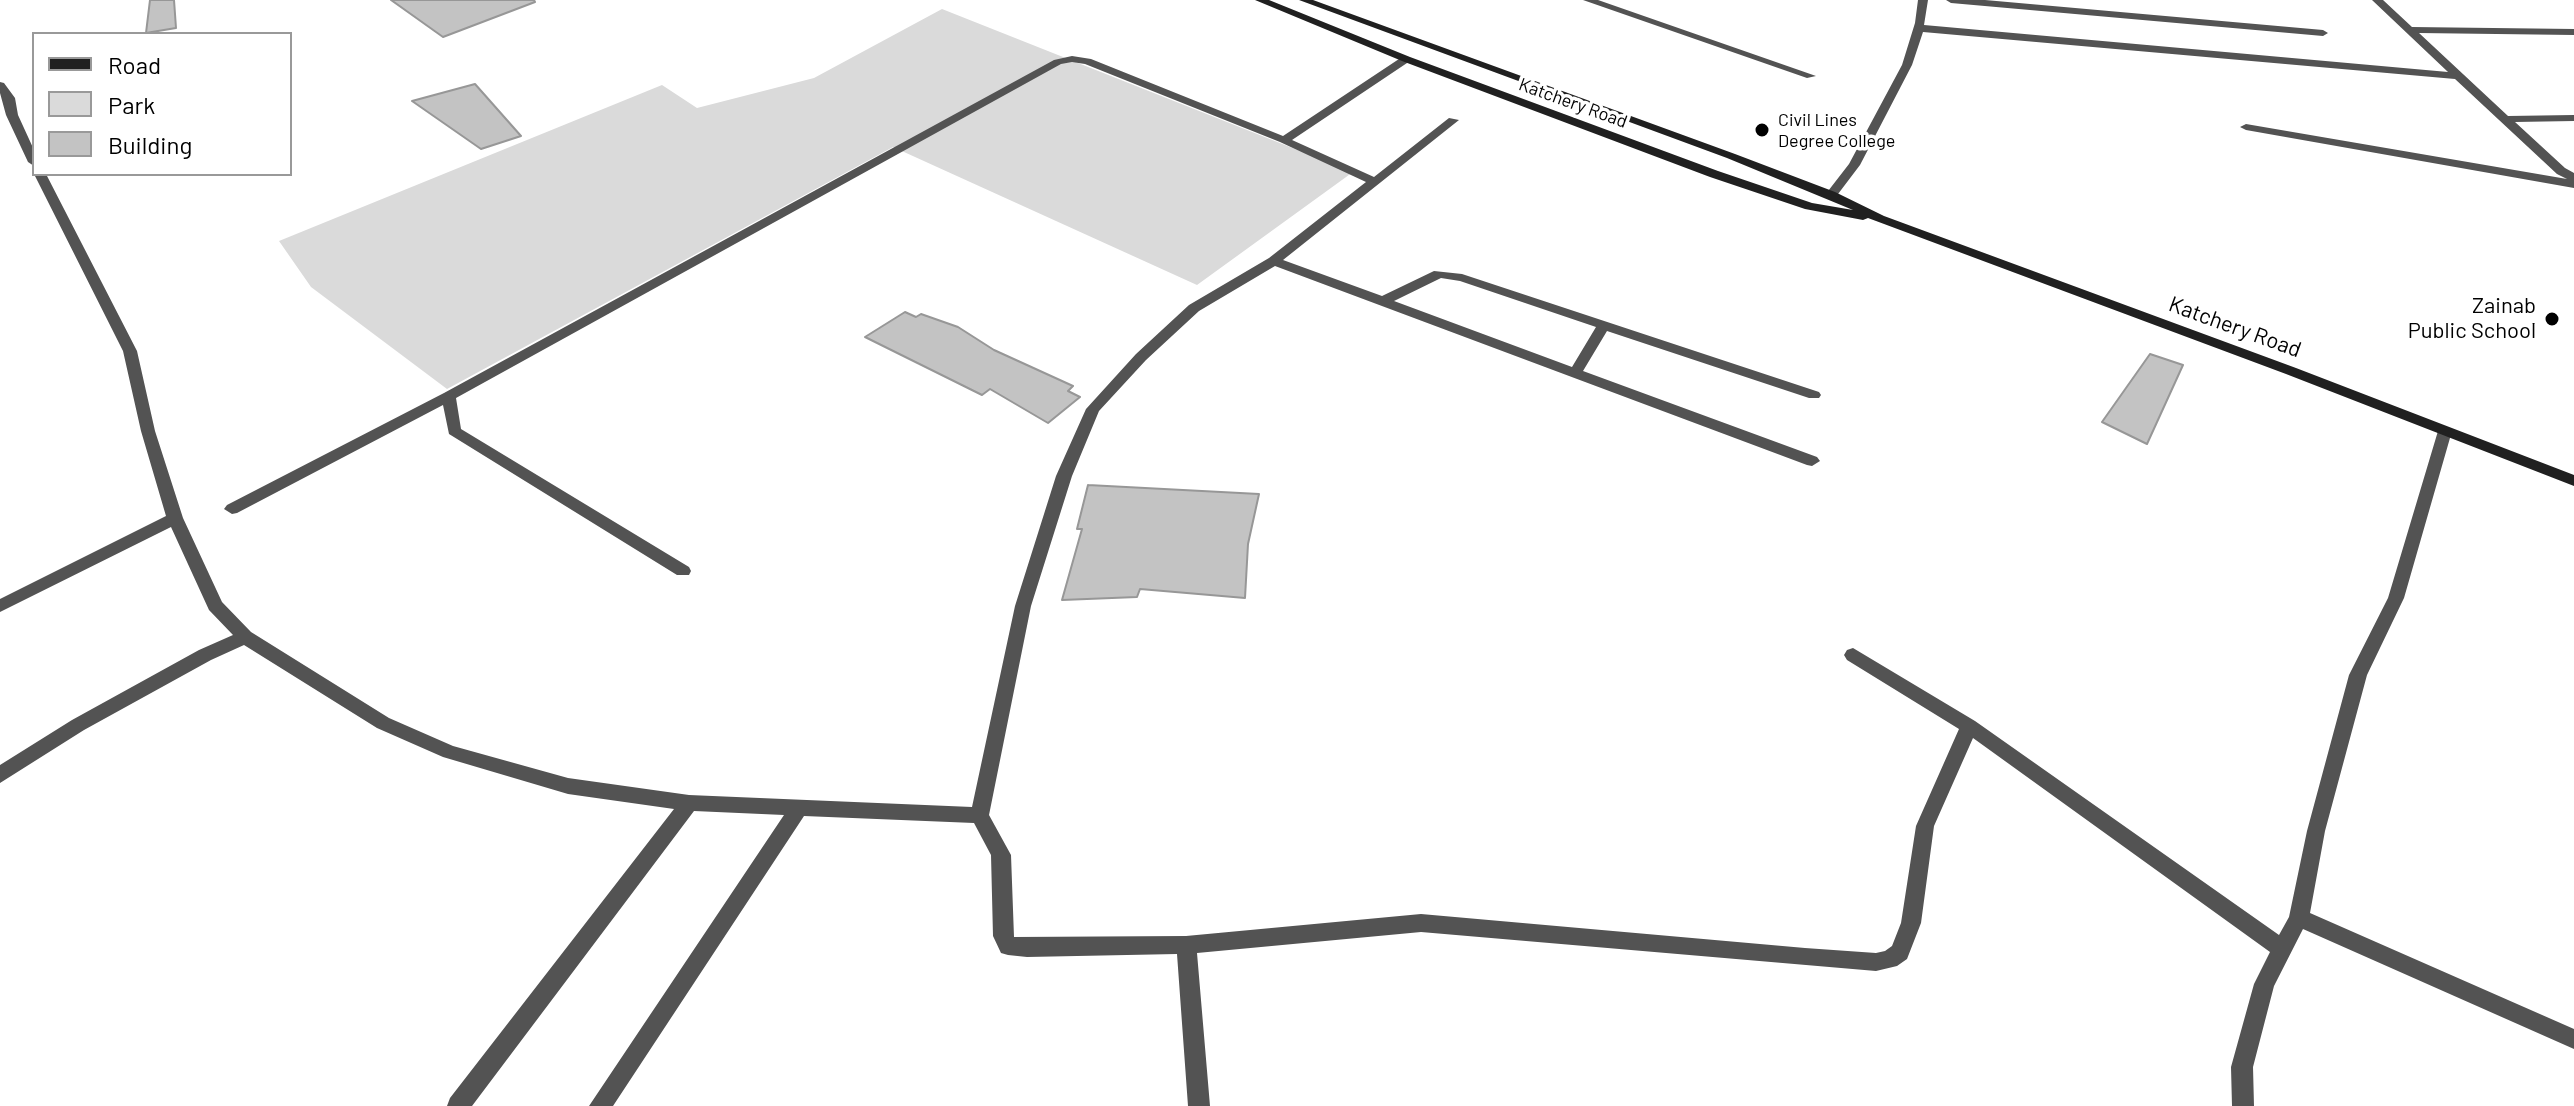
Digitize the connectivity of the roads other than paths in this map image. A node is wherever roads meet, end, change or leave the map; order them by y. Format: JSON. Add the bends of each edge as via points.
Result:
{"nodes":[{"id":1,"x":1260,"y":0,"type":"edge"},
{"id":2,"x":1304,"y":0,"type":"edge"},
{"id":3,"x":1588,"y":0,"type":"edge"},
{"id":4,"x":1923,"y":0,"type":"edge"},
{"id":5,"x":1951,"y":0,"type":"edge"},
{"id":6,"x":2377,"y":0,"type":"edge"},
{"id":7,"x":1334,"y":11,"type":"junction"},
{"id":8,"x":1316,"y":22,"type":"junction"},
{"id":9,"x":1918,"y":28,"type":"junction"},
{"id":10,"x":2411,"y":30,"type":"junction"},
{"id":11,"x":2574,"y":32,"type":"edge"},
{"id":12,"x":2323,"y":33,"type":"dead end"},
{"id":13,"x":1406,"y":59,"type":"junction"},
{"id":14,"x":1508,"y":75,"type":"junction"},
{"id":15,"x":1811,"y":76,"type":"dead end"},
{"id":16,"x":2461,"y":76,"type":"junction"},
{"id":17,"x":0,"y":85,"type":"edge"},
{"id":18,"x":1487,"y":90,"type":"junction"},
{"id":19,"x":6,"y":117,"type":"edge"},
{"id":20,"x":2574,"y":118,"type":"edge"},
{"id":21,"x":2507,"y":119,"type":"junction"},
{"id":22,"x":1453,"y":120,"type":"dead end"},
{"id":23,"x":2246,"y":127,"type":"dead end"},
{"id":24,"x":1284,"y":140,"type":"junction"},
{"id":25,"x":1731,"y":156,"type":"junction"},
{"id":26,"x":32,"y":159,"type":"edge"},
{"id":27,"x":1714,"y":174,"type":"junction"},
{"id":28,"x":41,"y":176,"type":"edge"},
{"id":29,"x":1373,"y":181,"type":"junction"},
{"id":30,"x":2574,"y":181,"type":"edge"},
{"id":31,"x":1831,"y":195,"type":"junction"},
{"id":32,"x":1880,"y":219,"type":"junction"},
{"id":33,"x":1274,"y":261,"type":"junction"},
{"id":34,"x":1383,"y":301,"type":"junction"},
{"id":35,"x":1604,"y":325,"type":"junction"},
{"id":36,"x":1575,"y":373,"type":"junction"},
{"id":37,"x":1814,"y":395,"type":"dead end"},
{"id":38,"x":449,"y":396,"type":"junction"},
{"id":39,"x":2445,"y":431,"type":"junction"},
{"id":40,"x":1812,"y":461,"type":"dead end"},
{"id":41,"x":2574,"y":481,"type":"edge"},
{"id":42,"x":232,"y":509,"type":"dead end"},
{"id":43,"x":175,"y":518,"type":"junction"},
{"id":44,"x":683,"y":571,"type":"dead end"},
{"id":45,"x":0,"y":606,"type":"edge"},
{"id":46,"x":245,"y":637,"type":"junction"},
{"id":47,"x":1853,"y":655,"type":"dead end"},
{"id":48,"x":1969,"y":726,"type":"junction"},
{"id":49,"x":0,"y":775,"type":"edge"},
{"id":50,"x":689,"y":803,"type":"junction"},
{"id":51,"x":799,"y":808,"type":"junction"},
{"id":52,"x":980,"y":815,"type":"junction"},
{"id":53,"x":2299,"y":918,"type":"junction"},
{"id":54,"x":1186,"y":945,"type":"junction"},
{"id":55,"x":2281,"y":948,"type":"junction"},
{"id":56,"x":2574,"y":1039,"type":"edge"},
{"id":57,"x":458,"y":1106,"type":"edge"},
{"id":58,"x":600,"y":1106,"type":"edge"},
{"id":59,"x":1199,"y":1106,"type":"edge"},
{"id":60,"x":2243,"y":1106,"type":"edge"}],
"edges":[{"from":1,"to":8,"type":"main road","name":"Katchery Road"},
{"from":2,"to":7,"type":"main road","name":"Katchery Road"},
{"from":3,"to":15,"type":"street"},
{"from":4,"to":9,"type":"street"},
{"from":5,"to":12,"type":"street"},
{"from":6,"to":10,"type":"street"},
{"from":7,"to":8,"type":"main road"},
{"from":7,"to":14,"type":"main road","name":"Katchery Road"},
{"from":8,"to":13,"type":"main road","name":"Katchery Road"},
{"from":9,"to":16,"type":"street"},
{"from":9,"to":31,"type":"street","via":[[1907,65],[1854,165]]},
{"from":10,"to":11,"type":"street"},
{"from":10,"to":16,"type":"street"},
{"from":13,"to":18,"type":"main road","name":"Katchery Road"},
{"from":13,"to":24,"type":"street"},
{"from":14,"to":18,"type":"main road"},
{"from":14,"to":25,"type":"main road","name":"Katchery Road"},
{"from":16,"to":21,"type":"street"},
{"from":17,"to":19,"type":"street","via":[[9,98]]},
{"from":18,"to":27,"type":"main road","name":"Katchery Road"},
{"from":19,"to":26,"type":"street"},
{"from":20,"to":21,"type":"street"},
{"from":21,"to":30,"type":"street"},
{"from":22,"to":29,"type":"street"},
{"from":23,"to":30,"type":"street"},
{"from":24,"to":29,"type":"street"},
{"from":24,"to":38,"type":"street","via":[[1087,61],[1058,62]]},
{"from":25,"to":27,"type":"main road"},
{"from":25,"to":31,"type":"main road","name":"Katchery Road"},
{"from":27,"to":32,"type":"main road","name":"Katchery Road","via":[[1809,206]]},
{"from":28,"to":43,"type":"street","via":[[130,351]]},
{"from":29,"to":33,"type":"street"},
{"from":31,"to":32,"type":"main road","name":"Katchery Road"},
{"from":32,"to":39,"type":"main road","name":"Katchery Road"},
{"from":33,"to":34,"type":"street"},
{"from":33,"to":52,"type":"street","via":[[1194,308],[1093,409],[1064,476],[1023,606]]},
{"from":34,"to":35,"type":"street","via":[[1439,274]]},
{"from":34,"to":36,"type":"street"},
{"from":35,"to":36,"type":"street"},
{"from":35,"to":37,"type":"street"},
{"from":36,"to":40,"type":"street"},
{"from":38,"to":42,"type":"street"},
{"from":38,"to":44,"type":"street","via":[[454,431]]},
{"from":39,"to":41,"type":"main road","name":"Katchery Road"},
{"from":39,"to":53,"type":"street","via":[[2396,598],[2358,675],[2316,831]]},
{"from":43,"to":45,"type":"street"},
{"from":43,"to":46,"type":"street","via":[[215,606]]},
{"from":46,"to":49,"type":"street","via":[[78,725]]},
{"from":46,"to":50,"type":"street","via":[[383,723],[449,752],[568,786]]},
{"from":47,"to":48,"type":"street"},
{"from":48,"to":54,"type":"street","via":[[1925,826],[1911,923],[1900,952],[1890,959],[1805,957],[1421,923]]},
{"from":48,"to":55,"type":"street"},
{"from":50,"to":51,"type":"street"},
{"from":50,"to":57,"type":"street"},
{"from":51,"to":52,"type":"street"},
{"from":51,"to":58,"type":"street"},
{"from":52,"to":54,"type":"street","via":[[1001,855],[1003,936],[1008,946]]},
{"from":53,"to":55,"type":"street"},
{"from":53,"to":56,"type":"street"},
{"from":54,"to":59,"type":"street"},
{"from":55,"to":60,"type":"street","via":[[2264,984],[2242,1067]]}]}
